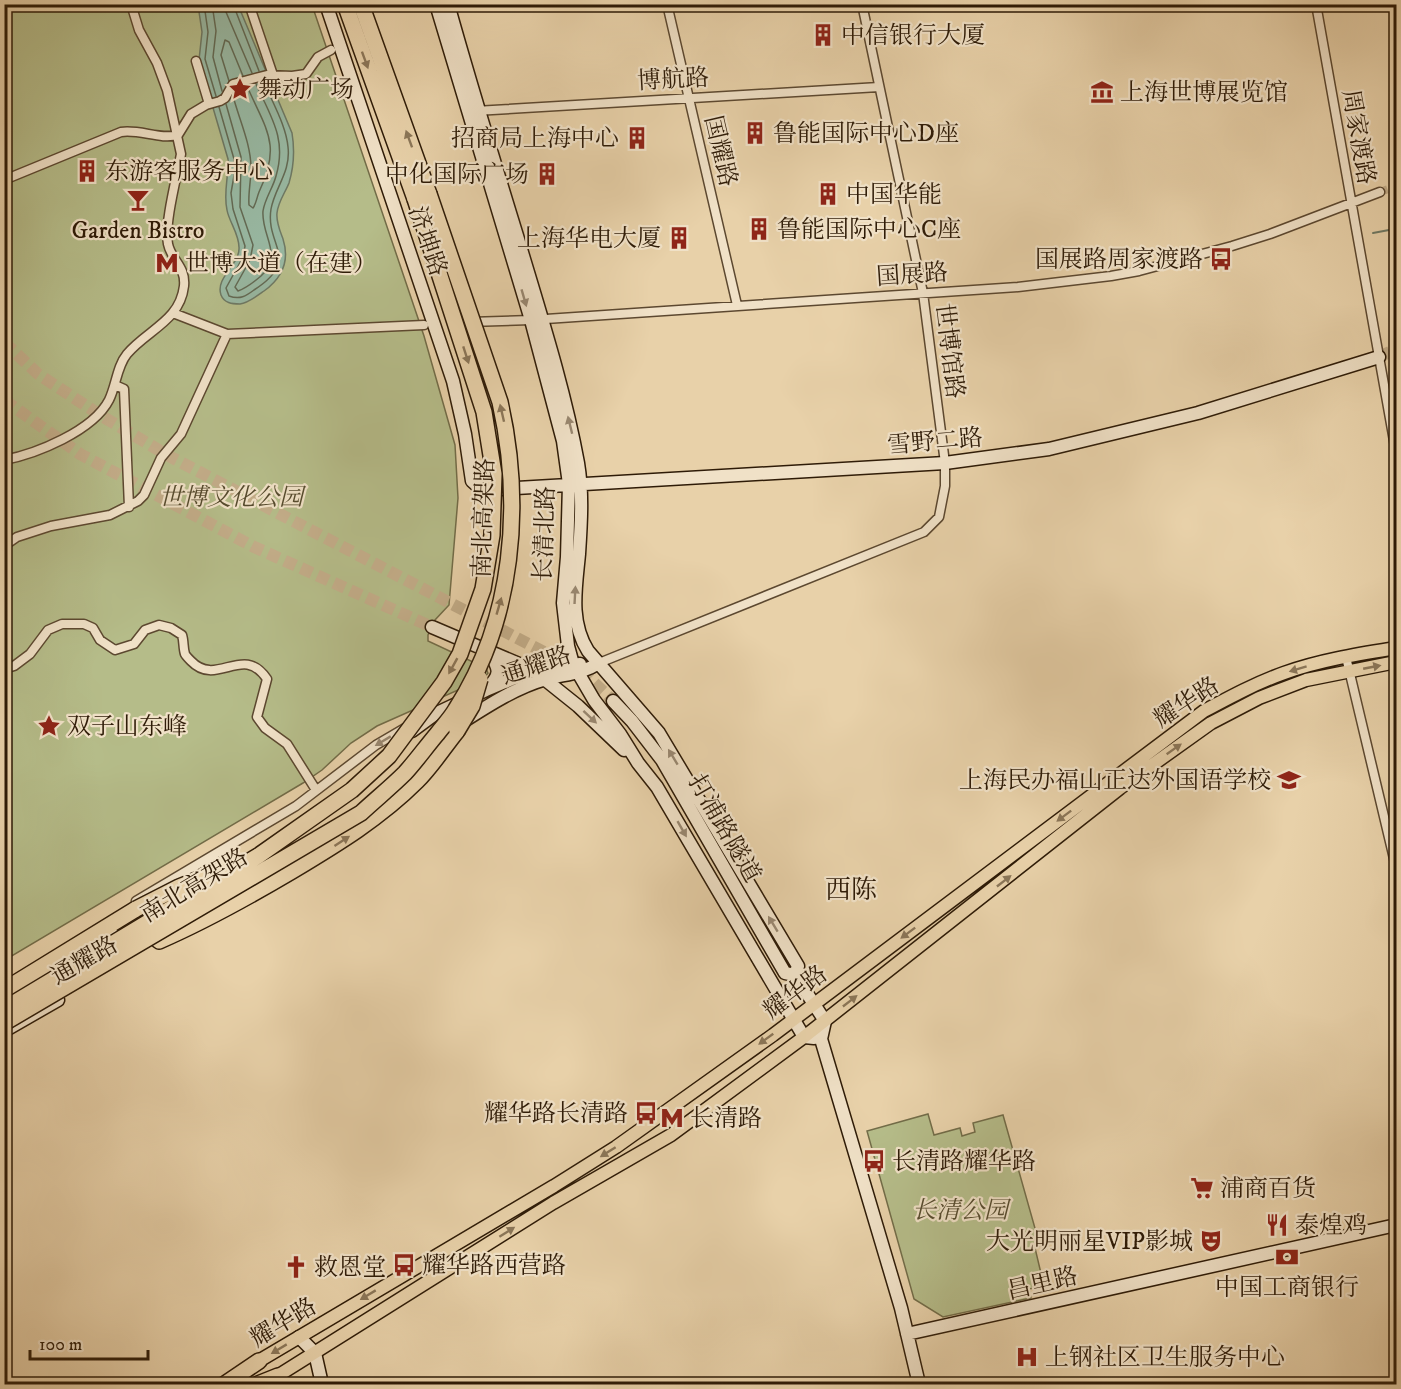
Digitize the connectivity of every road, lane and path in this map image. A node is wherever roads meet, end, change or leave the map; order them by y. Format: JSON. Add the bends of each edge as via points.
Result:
{"nodes":[{"id":1,"x":131,"y":4,"type":"edge"},
{"id":2,"x":249,"y":4,"type":"edge"},
{"id":3,"x":326,"y":4,"type":"edge"},
{"id":4,"x":345,"y":4,"type":"edge"},
{"id":5,"x":361,"y":4,"type":"edge"},
{"id":6,"x":436,"y":4,"type":"edge"},
{"id":7,"x":448,"y":4,"type":"edge"},
{"id":8,"x":667,"y":4,"type":"edge"},
{"id":9,"x":862,"y":4,"type":"edge"},
{"id":10,"x":1316,"y":4,"type":"edge"},
{"id":11,"x":331,"y":50,"type":"dead end"},
{"id":12,"x":196,"y":61,"type":"dead end"},
{"id":13,"x":273,"y":75,"type":"junction"},
{"id":14,"x":879,"y":87,"type":"junction"},
{"id":15,"x":689,"y":98,"type":"junction"},
{"id":16,"x":209,"y":104,"type":"junction"},
{"id":17,"x":473,"y":111,"type":"junction"},
{"id":18,"x":178,"y":135,"type":"junction"},
{"id":19,"x":4,"y":180,"type":"edge"},
{"id":20,"x":1380,"y":192,"type":"tunnel mouth"},
{"id":21,"x":1351,"y":204,"type":"junction"},
{"id":22,"x":923,"y":293,"type":"junction"},
{"id":23,"x":737,"y":305,"type":"junction"},
{"id":24,"x":173,"y":313,"type":"junction"},
{"id":25,"x":536,"y":319,"type":"junction"},
{"id":26,"x":429,"y":324,"type":"junction"},
{"id":27,"x":227,"y":334,"type":"junction"},
{"id":28,"x":1379,"y":357,"type":"junction"},
{"id":29,"x":116,"y":385,"type":"junction"},
{"id":30,"x":1396,"y":452,"type":"edge"},
{"id":31,"x":4,"y":460,"type":"edge"},
{"id":32,"x":945,"y":463,"type":"junction"},
{"id":33,"x":575,"y":483,"type":"junction"},
{"id":34,"x":482,"y":489,"type":"joint"},
{"id":35,"x":129,"y":507,"type":"junction"},
{"id":36,"x":4,"y":546,"type":"edge"},
{"id":37,"x":432,"y":627,"type":"tunnel mouth"},
{"id":38,"x":490,"y":635,"type":"junction"},
{"id":39,"x":1396,"y":648,"type":"edge"},
{"id":40,"x":490,"y":653,"type":"junction"},
{"id":41,"x":1346,"y":657,"type":"junction"},
{"id":42,"x":1396,"y":662,"type":"edge"},
{"id":43,"x":599,"y":663,"type":"junction"},
{"id":44,"x":4,"y":669,"type":"edge"},
{"id":45,"x":575,"y":669,"type":"junction"},
{"id":46,"x":533,"y":670,"type":"junction"},
{"id":47,"x":1350,"y":671,"type":"junction"},
{"id":48,"x":545,"y":680,"type":"junction"},
{"id":49,"x":486,"y":690,"type":"junction"},
{"id":50,"x":613,"y":701,"type":"tunnel mouth"},
{"id":51,"x":435,"y":714,"type":"junction"},
{"id":52,"x":638,"y":763,"type":"junction"},
{"id":53,"x":316,"y":790,"type":"junction"},
{"id":54,"x":258,"y":856,"type":"junction"},
{"id":55,"x":1396,"y":867,"type":"edge"},
{"id":56,"x":159,"y":941,"type":"junction"},
{"id":57,"x":795,"y":975,"type":"junction"},
{"id":58,"x":4,"y":981,"type":"edge"},
{"id":59,"x":4,"y":990,"type":"edge"},
{"id":60,"x":4,"y":999,"type":"edge"},
{"id":61,"x":813,"y":1004,"type":"junction"},
{"id":62,"x":4,"y":1009,"type":"edge"},
{"id":63,"x":793,"y":1019,"type":"junction"},
{"id":64,"x":825,"y":1021,"type":"junction"},
{"id":65,"x":4,"y":1023,"type":"edge"},
{"id":66,"x":4,"y":1031,"type":"edge"},
{"id":67,"x":804,"y":1037,"type":"junction"},
{"id":68,"x":821,"y":1039,"type":"junction"},
{"id":69,"x":1396,"y":1225,"type":"edge"},
{"id":70,"x":908,"y":1334,"type":"junction"},
{"id":71,"x":299,"y":1337,"type":"junction"},
{"id":72,"x":315,"y":1353,"type":"junction"},
{"id":73,"x":259,"y":1361,"type":"junction"},
{"id":74,"x":278,"y":1376,"type":"junction"},
{"id":75,"x":218,"y":1384,"type":"edge"},
{"id":76,"x":225,"y":1384,"type":"edge"},
{"id":77,"x":258,"y":1384,"type":"edge"},
{"id":78,"x":264,"y":1384,"type":"edge"},
{"id":79,"x":322,"y":1384,"type":"edge"},
{"id":80,"x":919,"y":1384,"type":"edge"}],
"edges":[{"from":1,"to":18,"type":"street","via":[[139,30],[157,63]]},
{"from":2,"to":13,"type":"street"},
{"from":3,"to":26,"type":"street","name":"济坤路"},
{"from":4,"to":54,"type":"highway","name":"南北高架路","one_way":true,"bridge":true,"via":[[415,199],[484,412],[494,474],[492,535],[483,589],[460,654],[426,708],[388,756],[352,790]]},
{"from":38,"to":5,"type":"highway","name":"南北高架路","one_way":true,"bridge":true,"via":[[509,555],[512,483],[507,436],[500,402]]},
{"from":6,"to":17,"type":"street","name":"长清北路"},
{"from":7,"to":17,"type":"street","name":"长清北路"},
{"from":8,"to":15,"type":"street","name":"国耀路"},
{"from":9,"to":14,"type":"street","name":"世博馆路"},
{"from":10,"to":21,"type":"street","name":"周家渡路"},
{"from":11,"to":13,"type":"street","via":[[318,57],[306,74]]},
{"from":12,"to":16,"type":"street"},
{"from":13,"to":16,"type":"street","via":[[232,84],[225,98]]},
{"from":14,"to":15,"type":"street","name":"博航路"},
{"from":14,"to":22,"type":"street","name":"世博馆路"},
{"from":15,"to":17,"type":"street","name":"博航路"},
{"from":15,"to":23,"type":"street","name":"国耀路"},
{"from":16,"to":18,"type":"street","via":[[197,108]]},
{"from":17,"to":25,"type":"street","name":"长清北路"},
{"from":18,"to":19,"type":"street","via":[[121,132]]},
{"from":18,"to":24,"type":"street","via":[[181,154],[167,231],[169,248],[183,273],[184,286]]},
{"from":20,"to":21,"type":"street","name":"国展路"},
{"from":21,"to":22,"type":"street","name":"国展路","via":[[1232,246],[1139,271],[1018,287]]},
{"from":21,"to":28,"type":"street","name":"周家渡路"},
{"from":22,"to":23,"type":"street","name":"国展路"},
{"from":22,"to":32,"type":"street","name":"世博馆路"},
{"from":23,"to":25,"type":"street","name":"国展路"},
{"from":24,"to":27,"type":"street"},
{"from":24,"to":29,"type":"street","via":[[126,355]]},
{"from":25,"to":26,"type":"street","name":"国展路"},
{"from":25,"to":33,"type":"street","name":"长清北路","via":[[573,438]]},
{"from":26,"to":27,"type":"street","name":"国展路"},
{"from":26,"to":34,"type":"street","name":"济坤路","via":[[459,408],[471,482]]},
{"from":27,"to":35,"type":"street","via":[[181,434],[161,458],[144,495]]},
{"from":28,"to":30,"type":"street","name":"周家渡路"},
{"from":28,"to":32,"type":"street","name":"雪野二路","via":[[1186,415],[1049,449]]},
{"from":29,"to":31,"type":"street","via":[[107,404],[74,433],[53,446]]},
{"from":29,"to":35,"type":"street","via":[[124,389]]},
{"from":32,"to":33,"type":"street","name":"雪野二路"},
{"from":32,"to":43,"type":"street","name":"世博馆路","via":[[939,517],[924,532]]},
{"from":33,"to":34,"type":"street","name":"雪野二路"},
{"from":43,"to":33,"type":"street","name":"长清北路","one_way":true,"via":[[581,639],[577,623],[574,600],[579,551]]},
{"from":33,"to":45,"type":"street","name":"长清北路","via":[[563,603]]},
{"from":35,"to":36,"type":"street","via":[[29,533]]},
{"from":37,"to":40,"type":"street"},
{"from":56,"to":38,"type":"highway","one_way":true,"bridge":true,"via":[[238,903],[369,823],[419,778],[457,731],[471,706]]},
{"from":38,"to":65,"type":"highway","name":"南北高架路","bridge":true,"via":[[456,710],[405,772],[362,813]]},
{"from":39,"to":41,"type":"main road","name":"耀华路"},
{"from":40,"to":46,"type":"street"},
{"from":40,"to":49,"type":"street","via":[[498,668],[497,678]]},
{"from":41,"to":47,"type":"street"},
{"from":41,"to":61,"type":"main road","name":"耀华路","one_way":true,"via":[[1284,673],[1204,711]]},
{"from":47,"to":42,"type":"main road","name":"耀华路","one_way":true},
{"from":43,"to":45,"type":"street","name":"通耀路"},
{"from":57,"to":43,"type":"street","name":"长清北路","one_way":true,"via":[[798,966],[659,733]]},
{"from":44,"to":53,"type":"street","via":[[30,654],[48,630],[62,624],[93,628],[100,640],[115,650],[135,644],[145,630],[159,625],[171,627],[182,635],[185,655],[198,669],[214,671],[253,664],[262,671],[267,679],[257,717],[287,744]]},
{"from":45,"to":46,"type":"street","name":"通耀路"},
{"from":45,"to":48,"type":"street","name":"通耀路"},
{"from":45,"to":52,"type":"street","name":"长清北路"},
{"from":46,"to":48,"type":"street"},
{"from":46,"to":49,"type":"street","name":"通耀路"},
{"from":47,"to":55,"type":"street"},
{"from":64,"to":47,"type":"main road","name":"耀华路","one_way":true,"via":[[1120,788],[1211,723],[1259,698]]},
{"from":48,"to":52,"type":"street","one_way":true},
{"from":48,"to":56,"type":"street","name":"通耀路","via":[[447,732],[305,853]]},
{"from":49,"to":51,"type":"street","name":"通耀路"},
{"from":50,"to":57,"type":"street","name":"打浦路隧道","via":[[662,760],[785,973]]},
{"from":51,"to":53,"type":"street","one_way":true,"via":[[375,745]]},
{"from":51,"to":60,"type":"street","name":"通耀路","via":[[293,827]]},
{"from":52,"to":63,"type":"street","name":"长清北路","one_way":true,"via":[[657,787]]},
{"from":53,"to":58,"type":"street","via":[[286,812]]},
{"from":54,"to":59,"type":"highway","bridge":true,"via":[[179,886]]},
{"from":54,"to":62,"type":"highway","name":"南北高架路","bridge":true},
{"from":56,"to":66,"type":"street","name":"通耀路"},
{"from":57,"to":61,"type":"street","name":"长清北路"},
{"from":61,"to":63,"type":"main road","name":"耀华路"},
{"from":61,"to":64,"type":"street"},
{"from":63,"to":67,"type":"street"},
{"from":63,"to":71,"type":"main road","name":"耀华路","one_way":true,"via":[[616,1147]]},
{"from":64,"to":67,"type":"main road","name":"耀华路"},
{"from":64,"to":68,"type":"street"},
{"from":67,"to":68,"type":"street"},
{"from":72,"to":67,"type":"main road","name":"耀华路","one_way":true,"via":[[554,1203],[671,1135]]},
{"from":68,"to":70,"type":"street"},
{"from":69,"to":70,"type":"street","name":"昌里路"},
{"from":70,"to":80,"type":"street"},
{"from":71,"to":72,"type":"street"},
{"from":71,"to":73,"type":"main road","name":"耀华路","one_way":true},
{"from":72,"to":74,"type":"main road","name":"耀华路"},
{"from":72,"to":79,"type":"street"},
{"from":73,"to":75,"type":"main road","name":"耀华路"},
{"from":73,"to":76,"type":"highway"},
{"from":74,"to":77,"type":"highway"},
{"from":74,"to":78,"type":"main road","name":"耀华路"}]}
